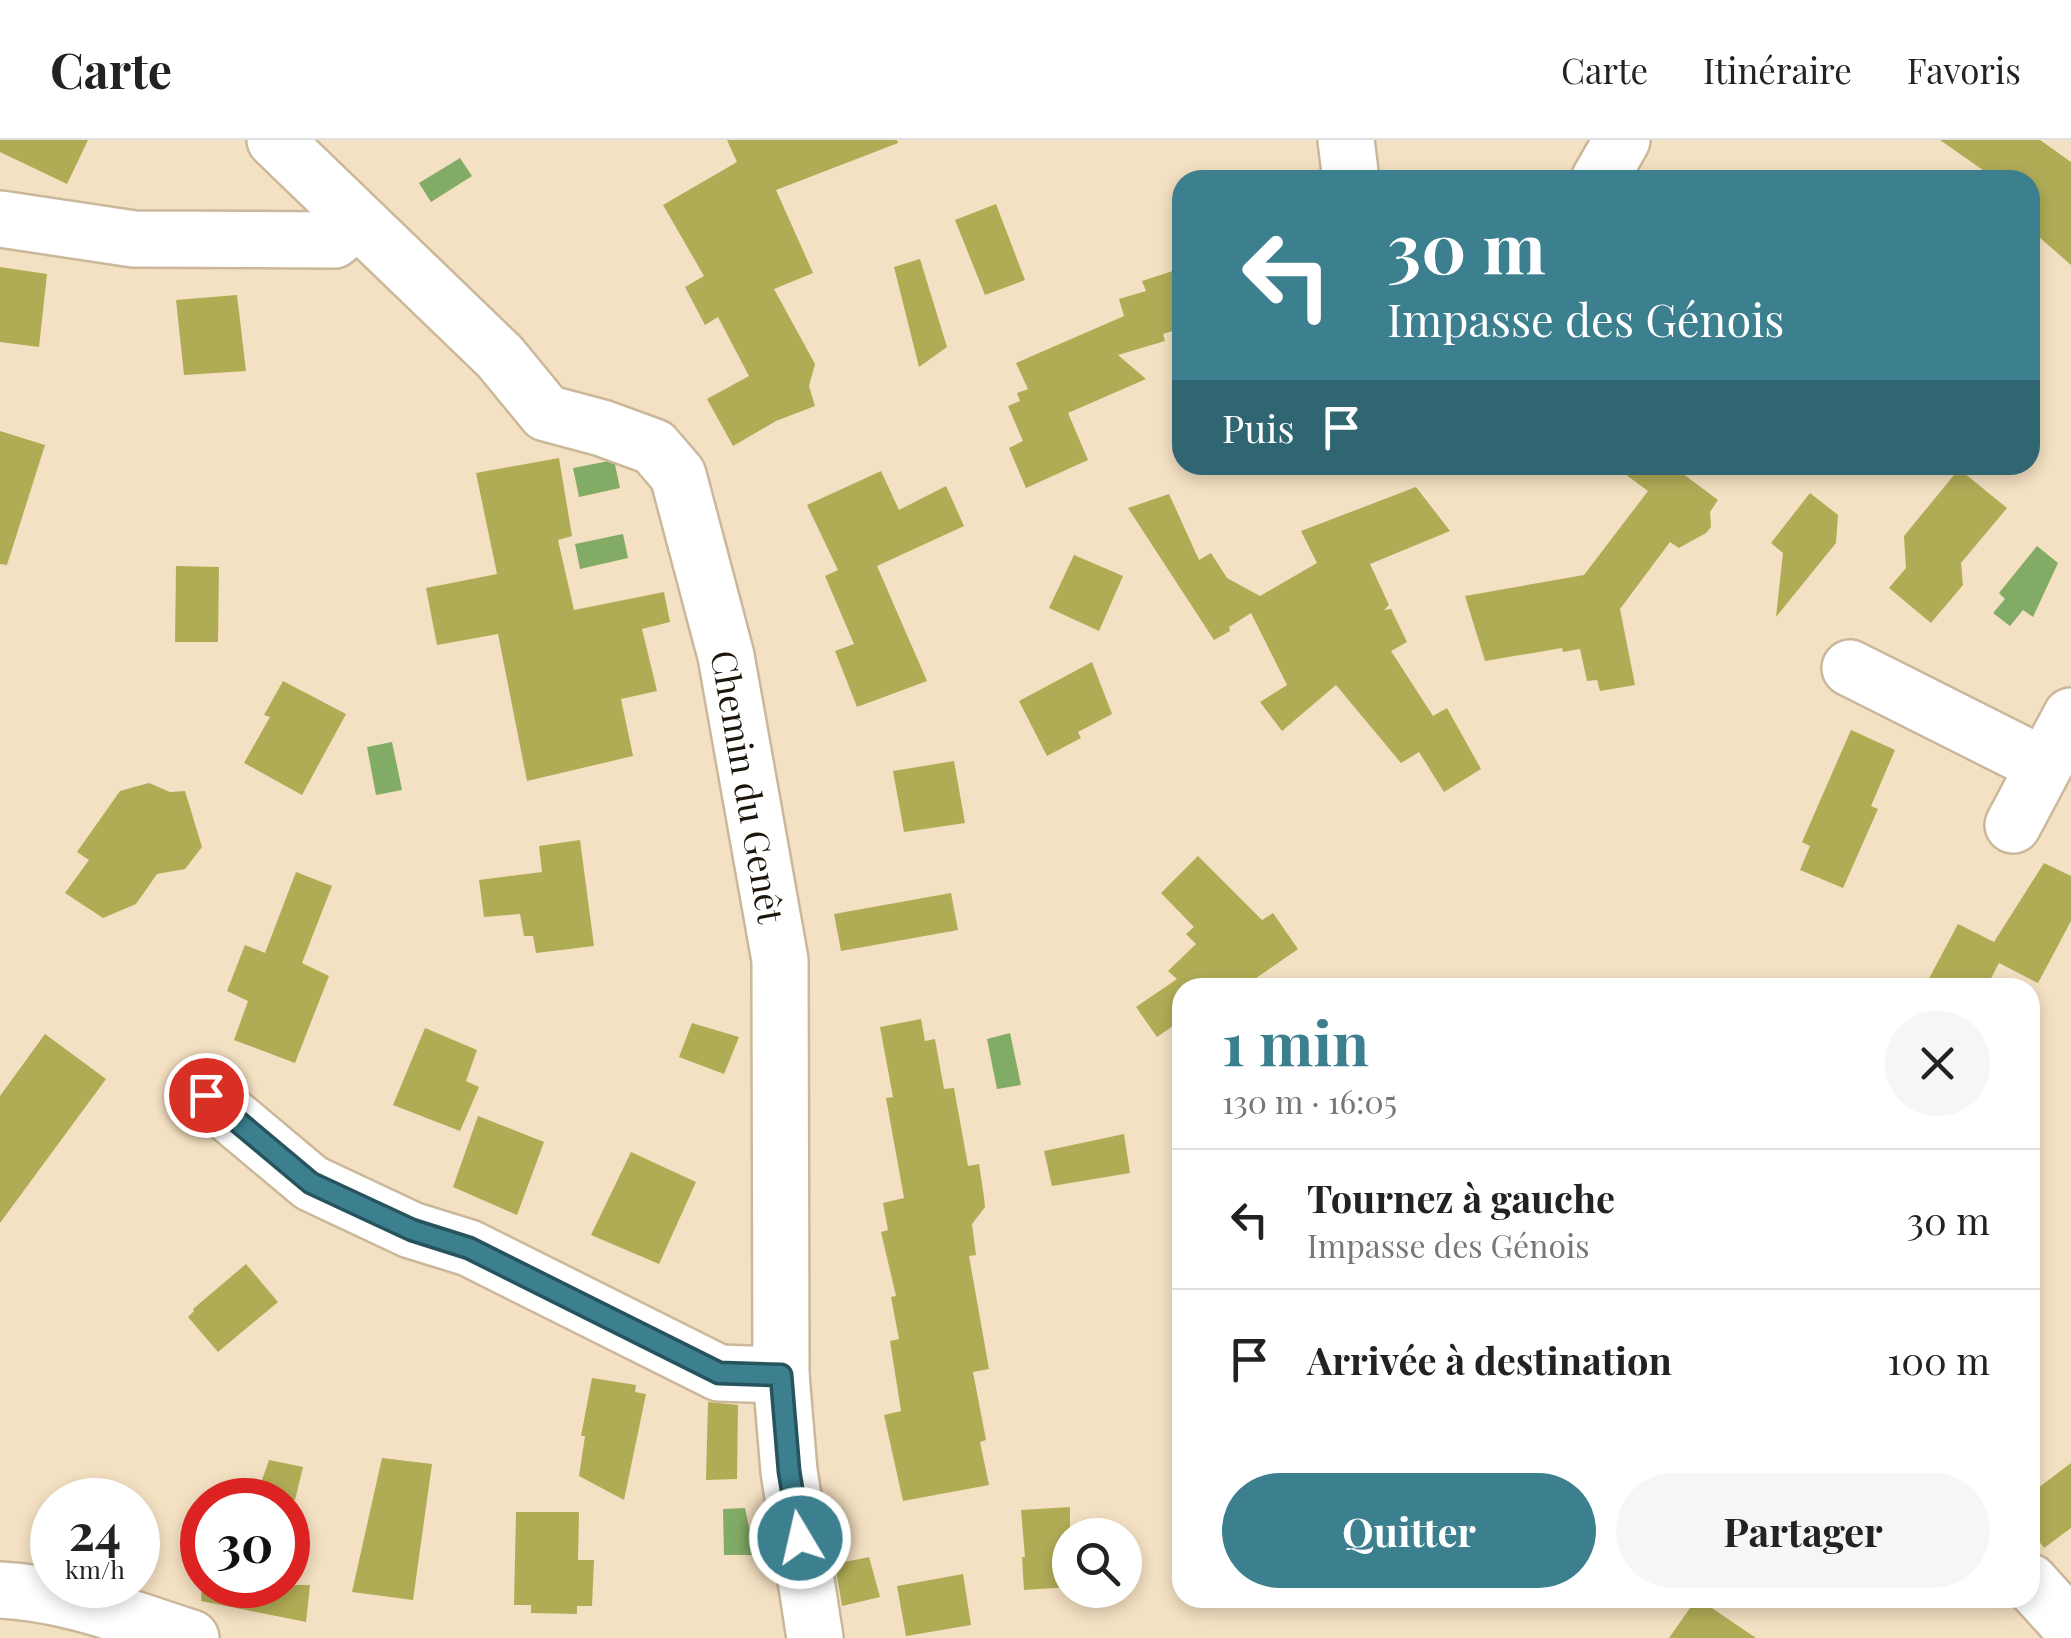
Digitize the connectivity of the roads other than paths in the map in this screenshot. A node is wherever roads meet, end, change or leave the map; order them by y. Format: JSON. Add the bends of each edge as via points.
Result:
{"nodes":[{"id":1,"x":275,"y":140,"type":"edge"},
{"id":2,"x":1346,"y":140,"type":"edge"},
{"id":3,"x":1622,"y":140,"type":"edge"},
{"id":4,"x":1350,"y":170,"type":"edge"},
{"id":5,"x":1605,"y":170,"type":"edge"},
{"id":6,"x":0,"y":219,"type":"edge"},
{"id":7,"x":357,"y":221,"type":"junction"},
{"id":8,"x":1850,"y":668,"type":"dead end"},
{"id":9,"x":2071,"y":716,"type":"edge"},
{"id":10,"x":2043,"y":765,"type":"junction"},
{"id":11,"x":2013,"y":825,"type":"dead end"},
{"id":12,"x":206,"y":1095,"type":"dead end"},
{"id":13,"x":781,"y":1375,"type":"junction"},
{"id":14,"x":0,"y":1590,"type":"edge"},
{"id":15,"x":2040,"y":1593,"type":"edge"},
{"id":16,"x":2071,"y":1627,"type":"edge"},
{"id":17,"x":192,"y":1638,"type":"edge"},
{"id":18,"x":816,"y":1638,"type":"edge"}],
"edges":[{"from":1,"to":7,"type":"street","name":"Chemin du Genêt"},
{"from":2,"to":4,"type":"street"},
{"from":3,"to":5,"type":"street"},
{"from":6,"to":7,"type":"street","via":[[134,240],[334,240]]},
{"from":7,"to":13,"type":"street","name":"Chemin du Genêt","via":[[500,356],[546,413],[654,447],[678,475],[726,656],[780,960]]},
{"from":8,"to":10,"type":"street"},
{"from":9,"to":10,"type":"street"},
{"from":10,"to":11,"type":"street"},
{"from":12,"to":13,"type":"street","via":[[311,1183],[412,1230],[469,1248],[719,1373]]},
{"from":13,"to":18,"type":"street","name":"Chemin du Genêt"},
{"from":14,"to":17,"type":"street","via":[[77,1602]]},
{"from":15,"to":16,"type":"street"}]}
